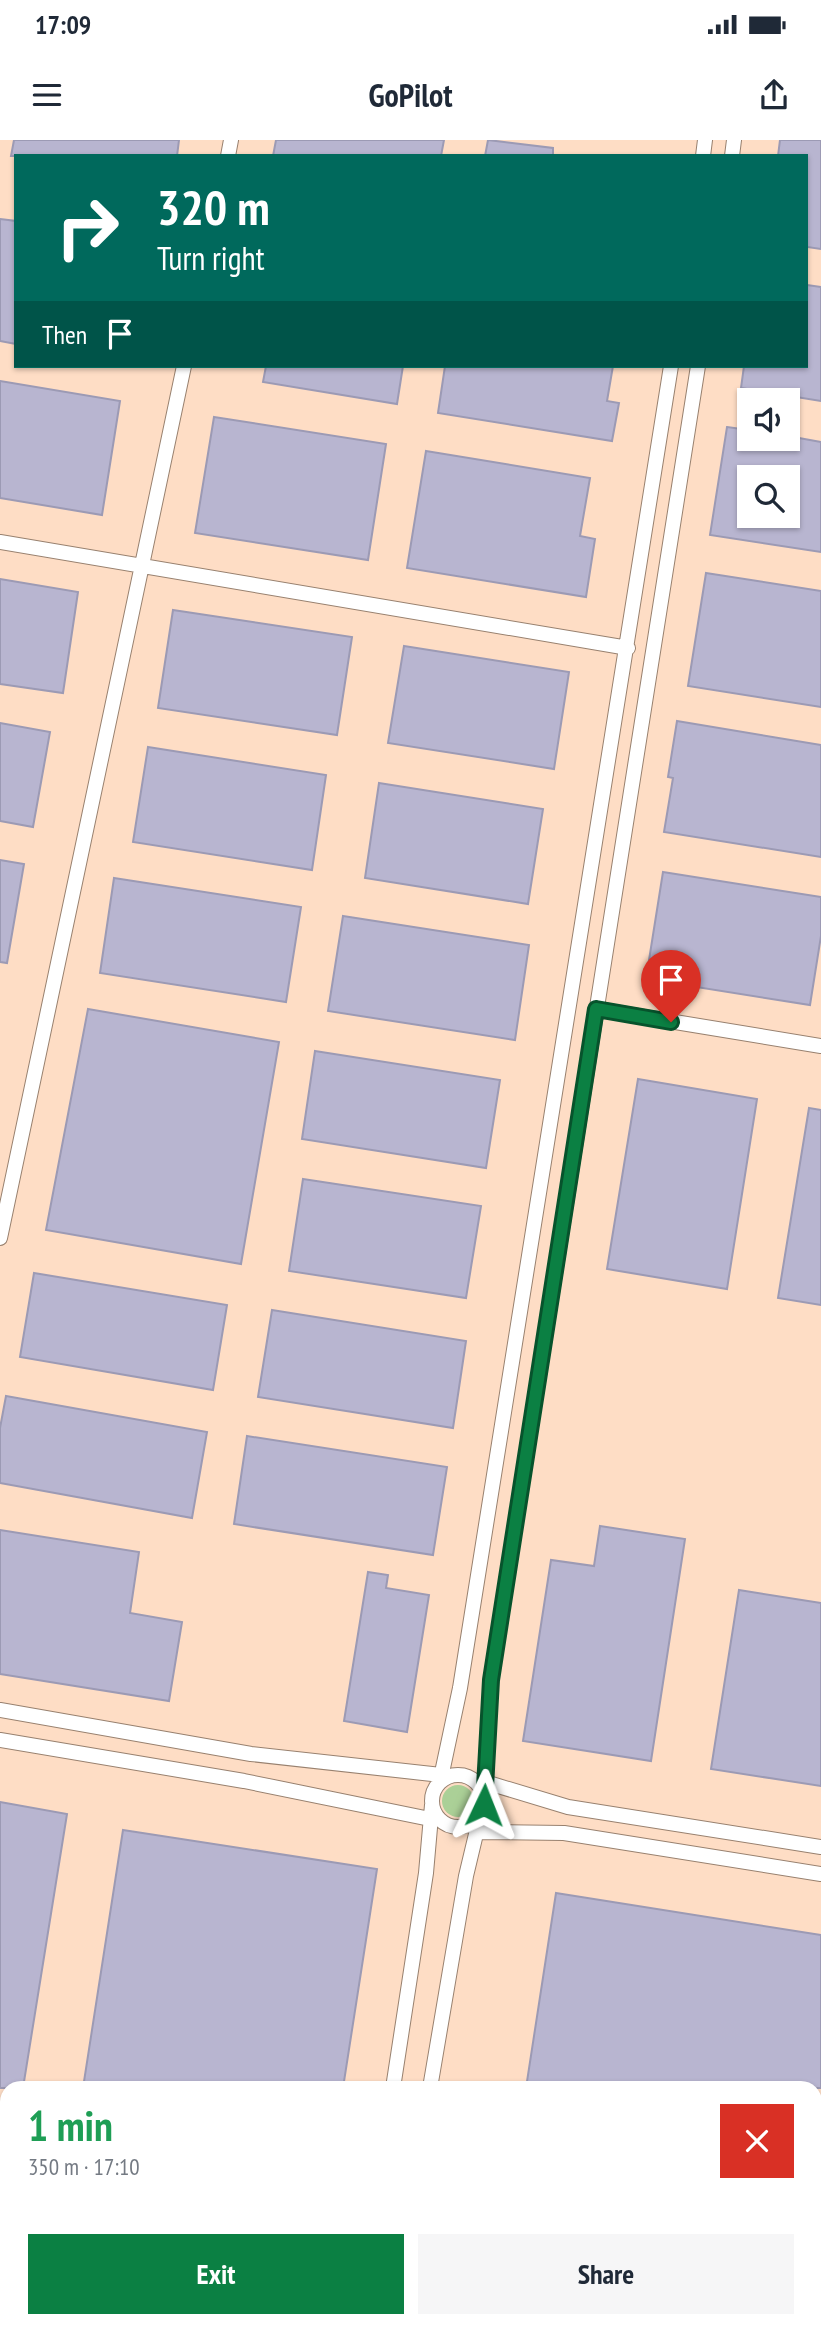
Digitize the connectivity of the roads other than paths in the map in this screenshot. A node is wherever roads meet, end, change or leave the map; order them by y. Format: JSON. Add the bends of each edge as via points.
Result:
{"nodes":[{"id":1,"x":184,"y":368,"type":"edge"},
{"id":2,"x":671,"y":368,"type":"edge"},
{"id":3,"x":698,"y":368,"type":"edge"},
{"id":4,"x":0,"y":542,"type":"edge"},
{"id":5,"x":142,"y":565,"type":"junction"},
{"id":6,"x":628,"y":648,"type":"junction"},
{"id":7,"x":596,"y":1009,"type":"junction"},
{"id":8,"x":821,"y":1046,"type":"edge"},
{"id":9,"x":0,"y":1238,"type":"edge"},
{"id":10,"x":0,"y":1710,"type":"edge"},
{"id":11,"x":0,"y":1740,"type":"edge"},
{"id":12,"x":440,"y":1779,"type":"junction"},
{"id":13,"x":485,"y":1782,"type":"junction"},
{"id":14,"x":484,"y":1797,"type":"junction"},
{"id":15,"x":431,"y":1812,"type":"junction"},
{"id":16,"x":481,"y":1813,"type":"junction"},
{"id":17,"x":479,"y":1832,"type":"junction"},
{"id":18,"x":821,"y":1847,"type":"edge"},
{"id":19,"x":821,"y":1874,"type":"edge"},
{"id":20,"x":394,"y":2081,"type":"edge"},
{"id":21,"x":431,"y":2081,"type":"edge"}],
"edges":[{"from":1,"to":5,"type":"street"},
{"from":2,"to":6,"type":"street"},
{"from":3,"to":7,"type":"street"},
{"from":4,"to":5,"type":"street"},
{"from":5,"to":6,"type":"street"},
{"from":5,"to":9,"type":"street"},
{"from":6,"to":12,"type":"street","via":[[464,1661]]},
{"from":7,"to":8,"type":"street"},
{"from":7,"to":13,"type":"street","via":[[491,1680]]},
{"from":10,"to":12,"type":"street","via":[[251,1754]]},
{"from":11,"to":15,"type":"street"},
{"from":12,"to":14,"type":"street","via":[[462,1775],[477,1783]]},
{"from":12,"to":15,"type":"street"},
{"from":13,"to":14,"type":"street"},
{"from":13,"to":18,"type":"street","via":[[568,1807]]},
{"from":14,"to":16,"type":"street"},
{"from":15,"to":16,"type":"street","via":[[454,1827],[470,1824]]},
{"from":15,"to":20,"type":"street"},
{"from":16,"to":17,"type":"street"},
{"from":17,"to":19,"type":"street","via":[[564,1833]]},
{"from":17,"to":21,"type":"street","via":[[466,1876]]}]}
